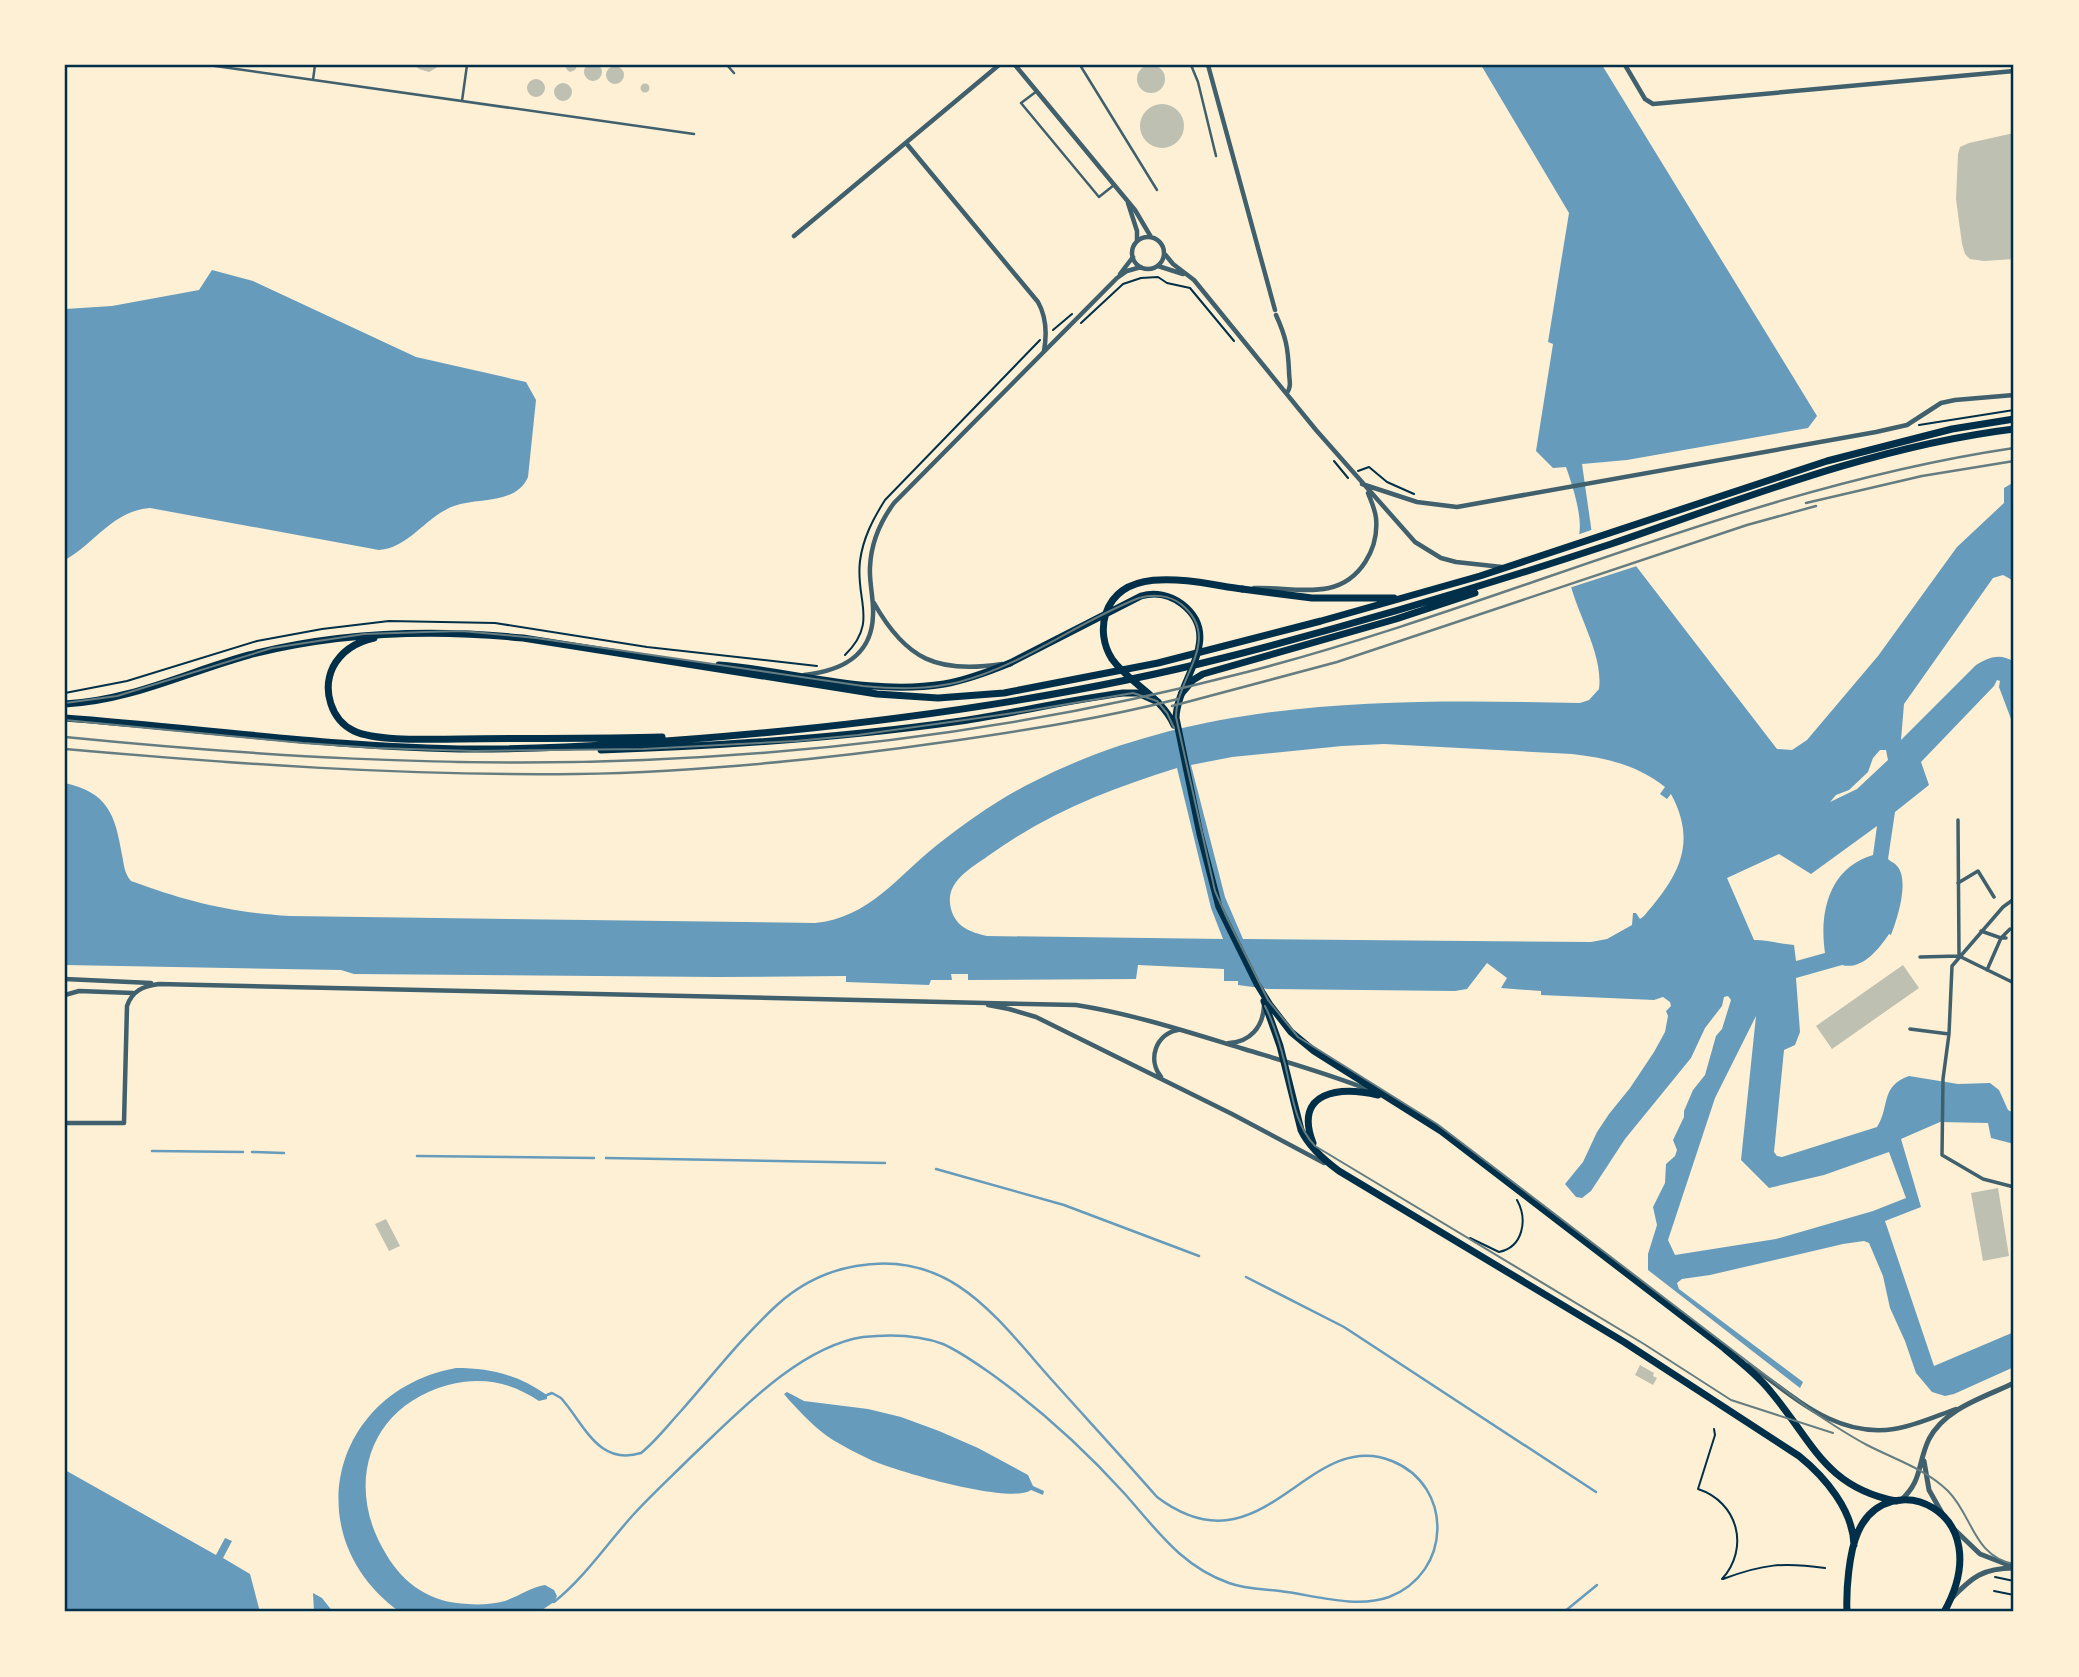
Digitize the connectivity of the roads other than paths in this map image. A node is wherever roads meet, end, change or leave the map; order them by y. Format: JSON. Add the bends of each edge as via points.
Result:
{"nodes":[{"id":1,"x":208,"y":65,"type":"edge"},
{"id":2,"x":315,"y":65,"type":"edge"},
{"id":3,"x":467,"y":65,"type":"edge"},
{"id":4,"x":727,"y":65,"type":"edge"},
{"id":5,"x":999,"y":65,"type":"edge"},
{"id":6,"x":1015,"y":65,"type":"edge"},
{"id":7,"x":1080,"y":65,"type":"edge"},
{"id":8,"x":1191,"y":65,"type":"edge"},
{"id":9,"x":1208,"y":65,"type":"edge"},
{"id":10,"x":1625,"y":65,"type":"edge"},
{"id":11,"x":2014,"y":71,"type":"edge"},
{"id":12,"x":734,"y":73,"type":"dead end"},
{"id":13,"x":313,"y":80,"type":"junction"},
{"id":14,"x":1037,"y":91,"type":"junction"},
{"id":15,"x":462,"y":101,"type":"junction"},
{"id":16,"x":694,"y":134,"type":"dead end"},
{"id":17,"x":906,"y":143,"type":"junction"},
{"id":18,"x":1216,"y":156,"type":"dead end"},
{"id":19,"x":1114,"y":184,"type":"junction"},
{"id":20,"x":1157,"y":190,"type":"dead end"},
{"id":21,"x":1120,"y":191,"type":"junction"},
{"id":22,"x":794,"y":236,"type":"dead end"},
{"id":23,"x":1151,"y":237,"type":"junction"},
{"id":24,"x":1137,"y":241,"type":"junction"},
{"id":25,"x":1164,"y":253,"type":"junction"},
{"id":26,"x":1133,"y":257,"type":"junction"},
{"id":27,"x":1157,"y":266,"type":"junction"},
{"id":28,"x":1141,"y":267,"type":"junction"},
{"id":29,"x":1117,"y":278,"type":"junction"},
{"id":30,"x":1194,"y":281,"type":"junction"},
{"id":31,"x":1044,"y":351,"type":"junction"},
{"id":32,"x":1287,"y":393,"type":"junction"},
{"id":33,"x":2014,"y":395,"type":"edge"},
{"id":34,"x":2014,"y":419,"type":"edge"},
{"id":35,"x":2014,"y":429,"type":"edge"},
{"id":36,"x":1364,"y":486,"type":"junction"},
{"id":37,"x":1388,"y":514,"type":"junction"},
{"id":38,"x":1376,"y":519,"type":"junction"},
{"id":39,"x":1520,"y":564,"type":"junction"},
{"id":40,"x":1541,"y":567,"type":"junction"},
{"id":41,"x":1242,"y":589,"type":"junction"},
{"id":42,"x":1405,"y":598,"type":"junction"},
{"id":43,"x":872,"y":599,"type":"junction"},
{"id":44,"x":413,"y":634,"type":"junction"},
{"id":45,"x":691,"y":663,"type":"junction"},
{"id":46,"x":1010,"y":663,"type":"junction"},
{"id":47,"x":800,"y":675,"type":"junction"},
{"id":48,"x":1182,"y":693,"type":"junction"},
{"id":49,"x":1158,"y":702,"type":"junction"},
{"id":50,"x":65,"y":704,"type":"edge"},
{"id":51,"x":65,"y":718,"type":"edge"},
{"id":52,"x":867,"y":722,"type":"junction"},
{"id":53,"x":1177,"y":732,"type":"junction"},
{"id":54,"x":526,"y":749,"type":"junction"},
{"id":55,"x":1958,"y":820,"type":"dead end"},
{"id":56,"x":1958,"y":883,"type":"junction"},
{"id":57,"x":1994,"y":897,"type":"dead end"},
{"id":58,"x":2014,"y":899,"type":"edge"},
{"id":59,"x":2010,"y":929,"type":"dead end"},
{"id":60,"x":1981,"y":931,"type":"junction"},
{"id":61,"x":2004,"y":938,"type":"junction"},
{"id":62,"x":1959,"y":956,"type":"junction"},
{"id":63,"x":1920,"y":957,"type":"dead end"},
{"id":64,"x":1987,"y":970,"type":"junction"},
{"id":65,"x":65,"y":979,"type":"edge"},
{"id":66,"x":2014,"y":982,"type":"edge"},
{"id":67,"x":159,"y":984,"type":"junction"},
{"id":68,"x":1259,"y":988,"type":"junction"},
{"id":69,"x":134,"y":993,"type":"junction"},
{"id":70,"x":65,"y":995,"type":"edge"},
{"id":71,"x":1264,"y":1002,"type":"junction"},
{"id":72,"x":966,"y":1003,"type":"junction"},
{"id":73,"x":1910,"y":1028,"type":"dead end"},
{"id":74,"x":1180,"y":1030,"type":"junction"},
{"id":75,"x":1949,"y":1034,"type":"junction"},
{"id":76,"x":1224,"y":1043,"type":"junction"},
{"id":77,"x":1284,"y":1062,"type":"junction"},
{"id":78,"x":1164,"y":1080,"type":"junction"},
{"id":79,"x":1380,"y":1094,"type":"junction"},
{"id":80,"x":1389,"y":1099,"type":"junction"},
{"id":81,"x":65,"y":1124,"type":"edge"},
{"id":82,"x":1319,"y":1153,"type":"junction"},
{"id":83,"x":1339,"y":1171,"type":"junction"},
{"id":84,"x":2014,"y":1187,"type":"edge"},
{"id":85,"x":1724,"y":1348,"type":"junction"},
{"id":86,"x":2014,"y":1384,"type":"edge"},
{"id":87,"x":1967,"y":1405,"type":"junction"},
{"id":88,"x":1925,"y":1450,"type":"junction"},
{"id":89,"x":1898,"y":1501,"type":"junction"},
{"id":90,"x":1942,"y":1513,"type":"junction"},
{"id":91,"x":1955,"y":1530,"type":"junction"},
{"id":92,"x":1854,"y":1545,"type":"junction"},
{"id":93,"x":2014,"y":1567,"type":"edge"},
{"id":94,"x":1951,"y":1599,"type":"junction"},
{"id":95,"x":1847,"y":1612,"type":"edge"},
{"id":96,"x":1944,"y":1612,"type":"edge"}],
"edges":[{"from":1,"to":13,"type":"lane"},
{"from":2,"to":13,"type":"lane"},
{"from":3,"to":15,"type":"lane"},
{"from":4,"to":12,"type":"lane"},
{"from":5,"to":17,"type":"street"},
{"from":6,"to":14,"type":"street"},
{"from":7,"to":20,"type":"lane"},
{"from":8,"to":18,"type":"lane"},
{"from":9,"to":32,"type":"street","via":[[1275,313],[1286,337],[1291,386]]},
{"from":10,"to":11,"type":"street","via":[[1653,104]]},
{"from":13,"to":15,"type":"lane"},
{"from":14,"to":19,"type":"street"},
{"from":14,"to":19,"type":"lane","via":[[1021,103],[1099,197]]},
{"from":15,"to":16,"type":"lane"},
{"from":17,"to":22,"type":"street"},
{"from":17,"to":31,"type":"street","via":[[1038,302],[1047,335]]},
{"from":19,"to":21,"type":"street"},
{"from":21,"to":23,"type":"street"},
{"from":21,"to":24,"type":"street","via":[[1135,220]]},
{"from":23,"to":24,"type":"street"},
{"from":23,"to":25,"type":"street","via":[[1159,241]]},
{"from":24,"to":26,"type":"street"},
{"from":25,"to":27,"type":"street"},
{"from":25,"to":30,"type":"street"},
{"from":26,"to":28,"type":"street"},
{"from":26,"to":29,"type":"street"},
{"from":27,"to":28,"type":"street"},
{"from":27,"to":30,"type":"street"},
{"from":28,"to":29,"type":"street"},
{"from":29,"to":31,"type":"street"},
{"from":30,"to":32,"type":"street"},
{"from":31,"to":43,"type":"street","via":[[885,515],[871,557]]},
{"from":32,"to":36,"type":"street"},
{"from":33,"to":36,"type":"street","via":[[1955,400],[1902,426],[1457,507],[1417,502]]},
{"from":34,"to":39,"type":"main road","via":[[1952,429],[1827,461]]},
{"from":35,"to":40,"type":"main road","via":[[1953,438],[1834,469]]},
{"from":36,"to":37,"type":"street"},
{"from":36,"to":38,"type":"street"},
{"from":37,"to":38,"type":"street"},
{"from":37,"to":39,"type":"street","via":[[1415,542],[1441,558],[1483,567]]},
{"from":38,"to":41,"type":"street","via":[[1369,556],[1357,574],[1340,584],[1317,590]]},
{"from":39,"to":42,"type":"main road"},
{"from":40,"to":48,"type":"main road","via":[[1432,608],[1201,675]]},
{"from":40,"to":52,"type":"main road","via":[[1164,672],[990,706]]},
{"from":41,"to":42,"type":"main road","via":[[1312,598]]},
{"from":41,"to":49,"type":"main road","via":[[1163,579],[1138,582],[1121,592],[1109,607],[1103,632],[1113,660]]},
{"from":42,"to":45,"type":"main road","via":[[1158,663],[977,696],[877,694]]},
{"from":43,"to":46,"type":"street","via":[[888,628],[925,658],[967,669]]},
{"from":43,"to":47,"type":"street","via":[[872,624],[854,658],[833,671]]},
{"from":44,"to":45,"type":"main road","via":[[488,634]]},
{"from":44,"to":50,"type":"main road","via":[[361,635],[248,655],[118,698]]},
{"from":44,"to":52,"type":"main road","via":[[363,640],[338,658],[328,681],[329,695],[333,710],[350,729],[374,736],[427,739],[612,738]]},
{"from":45,"to":47,"type":"main road"},
{"from":46,"to":47,"type":"main road","via":[[958,681],[911,687]]},
{"from":46,"to":48,"type":"main road","via":[[1129,601],[1163,595],[1186,607],[1200,632]]},
{"from":48,"to":53,"type":"main road"},
{"from":49,"to":53,"type":"main road"},
{"from":49,"to":54,"type":"main road","via":[[1135,692],[947,722],[794,740]]},
{"from":51,"to":54,"type":"main road","via":[[324,742]]},
{"from":52,"to":54,"type":"main road"},
{"from":53,"to":68,"type":"main road","via":[[1216,899]]},
{"from":55,"to":56,"type":"street"},
{"from":56,"to":57,"type":"street","via":[[1978,871]]},
{"from":56,"to":62,"type":"street"},
{"from":58,"to":60,"type":"street"},
{"from":59,"to":61,"type":"street"},
{"from":60,"to":61,"type":"street"},
{"from":60,"to":62,"type":"street"},
{"from":61,"to":64,"type":"street"},
{"from":62,"to":63,"type":"street"},
{"from":62,"to":64,"type":"street"},
{"from":62,"to":75,"type":"street","via":[[1952,966]]},
{"from":64,"to":66,"type":"street"},
{"from":65,"to":67,"type":"street"},
{"from":67,"to":69,"type":"street"},
{"from":67,"to":72,"type":"street"},
{"from":68,"to":71,"type":"main road"},
{"from":68,"to":79,"type":"main road","via":[[1297,1037]]},
{"from":69,"to":70,"type":"street","via":[[79,991]]},
{"from":69,"to":81,"type":"street","via":[[126,1012],[124,1124]]},
{"from":71,"to":76,"type":"street","via":[[1262,1021],[1254,1033],[1240,1042]]},
{"from":71,"to":77,"type":"main road"},
{"from":72,"to":74,"type":"street","via":[[1076,1005]]},
{"from":72,"to":78,"type":"street","via":[[1036,1017]]},
{"from":73,"to":75,"type":"street"},
{"from":74,"to":76,"type":"street"},
{"from":74,"to":78,"type":"street","via":[[1166,1035],[1155,1049],[1155,1068]]},
{"from":75,"to":84,"type":"street","via":[[1942,1155],[1983,1179]]},
{"from":76,"to":77,"type":"street"},
{"from":77,"to":79,"type":"street"},
{"from":77,"to":82,"type":"main road","via":[[1301,1129]]},
{"from":78,"to":83,"type":"street"},
{"from":79,"to":80,"type":"main road"},
{"from":80,"to":82,"type":"main road","via":[[1348,1091],[1331,1092],[1317,1100],[1307,1123]]},
{"from":80,"to":85,"type":"main road","via":[[1463,1148]]},
{"from":82,"to":83,"type":"main road"},
{"from":83,"to":92,"type":"main road","via":[[1673,1372],[1799,1456],[1816,1470],[1841,1504]]},
{"from":85,"to":87,"type":"street","via":[[1815,1413],[1850,1427],[1868,1431],[1902,1428]]},
{"from":85,"to":89,"type":"main road","via":[[1764,1384],[1837,1474],[1862,1492]]},
{"from":86,"to":87,"type":"street"},
{"from":87,"to":88,"type":"street","via":[[1942,1422]]},
{"from":88,"to":89,"type":"street","via":[[1915,1485]]},
{"from":88,"to":90,"type":"street","via":[[1929,1490]]},
{"from":89,"to":90,"type":"main road","via":[[1918,1502]]},
{"from":89,"to":92,"type":"main road","via":[[1877,1509],[1865,1520]]},
{"from":90,"to":91,"type":"main road"},
{"from":91,"to":93,"type":"street","via":[[1980,1554]]},
{"from":91,"to":94,"type":"main road","via":[[1960,1557]]},
{"from":92,"to":95,"type":"main road"},
{"from":93,"to":94,"type":"street","via":[[1981,1573]]},
{"from":94,"to":96,"type":"main road"}]}
